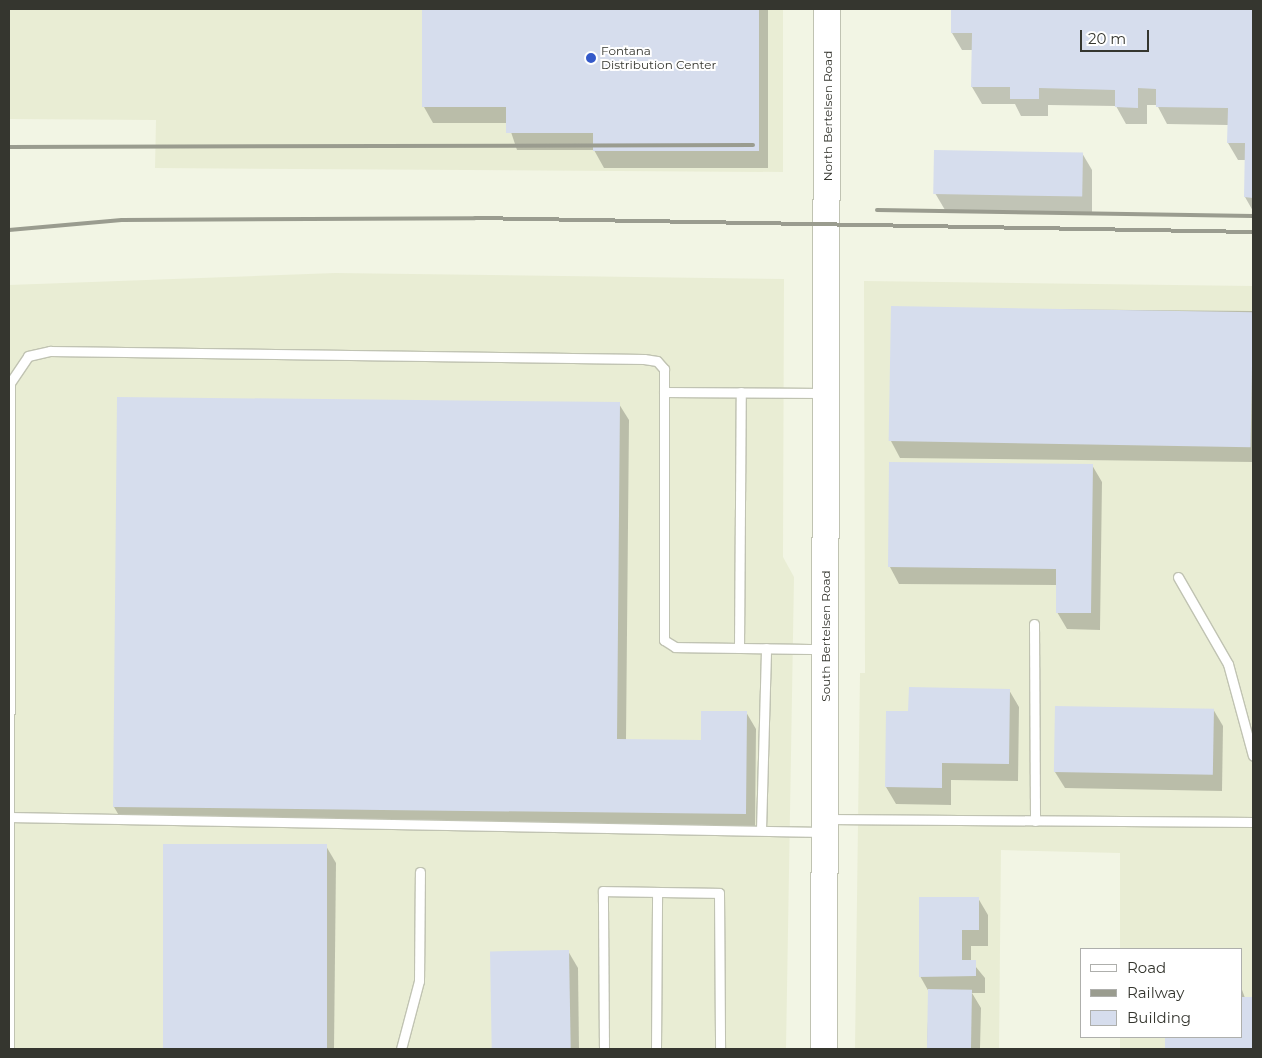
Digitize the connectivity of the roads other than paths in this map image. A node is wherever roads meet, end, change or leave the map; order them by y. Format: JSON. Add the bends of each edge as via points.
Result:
{"nodes":[{"id":1,"x":827,"y":9,"type":"edge"},
{"id":2,"x":828,"y":223,"type":"joint"},
{"id":3,"x":664,"y":392,"type":"junction"},
{"id":4,"x":741,"y":392,"type":"junction"},
{"id":5,"x":827,"y":393,"type":"junction"},
{"id":6,"x":1178,"y":577,"type":"dead end"},
{"id":7,"x":1034,"y":624,"type":"dead end"},
{"id":8,"x":739,"y":648,"type":"junction"},
{"id":9,"x":766,"y":648,"type":"junction"},
{"id":10,"x":826,"y":649,"type":"junction"},
{"id":11,"x":1253,"y":756,"type":"edge"},
{"id":12,"x":9,"y":818,"type":"edge"},
{"id":13,"x":1035,"y":820,"type":"junction"},
{"id":14,"x":1253,"y":822,"type":"edge"},
{"id":15,"x":824,"y":826,"type":"junction"},
{"id":16,"x":761,"y":830,"type":"junction"},
{"id":17,"x":420,"y":872,"type":"dead end"},
{"id":18,"x":657,"y":892,"type":"junction"},
{"id":19,"x":9,"y":1049,"type":"edge"},
{"id":20,"x":401,"y":1049,"type":"edge"},
{"id":21,"x":604,"y":1049,"type":"edge"},
{"id":22,"x":656,"y":1049,"type":"edge"},
{"id":23,"x":720,"y":1049,"type":"edge"},
{"id":24,"x":824,"y":1049,"type":"edge"}],
"edges":[{"from":1,"to":2,"type":"street","name":"North Bertelsen Road"},
{"from":2,"to":5,"type":"street","name":"South Bertelsen Road"},
{"from":3,"to":4,"type":"lane"},
{"from":3,"to":8,"type":"lane","via":[[664,640],[675,647]]},
{"from":3,"to":12,"type":"lane","via":[[664,369],[657,361],[644,359],[50,351],[28,356],[10,383]]},
{"from":4,"to":5,"type":"lane"},
{"from":4,"to":8,"type":"lane"},
{"from":5,"to":10,"type":"street","name":"South Bertelsen Road"},
{"from":6,"to":11,"type":"lane","via":[[1228,664]]},
{"from":7,"to":13,"type":"lane"},
{"from":8,"to":9,"type":"lane"},
{"from":9,"to":10,"type":"lane"},
{"from":9,"to":16,"type":"lane"},
{"from":10,"to":15,"type":"street","name":"South Bertelsen Road"},
{"from":12,"to":16,"type":"lane"},
{"from":12,"to":19,"type":"lane"},
{"from":13,"to":14,"type":"lane"},
{"from":13,"to":15,"type":"lane"},
{"from":15,"to":16,"type":"lane"},
{"from":15,"to":24,"type":"street","name":"South Bertelsen Road"},
{"from":17,"to":20,"type":"lane","via":[[419,981]]},
{"from":18,"to":21,"type":"lane","via":[[603,891]]},
{"from":18,"to":22,"type":"lane"},
{"from":18,"to":23,"type":"lane","via":[[719,893]]}]}
